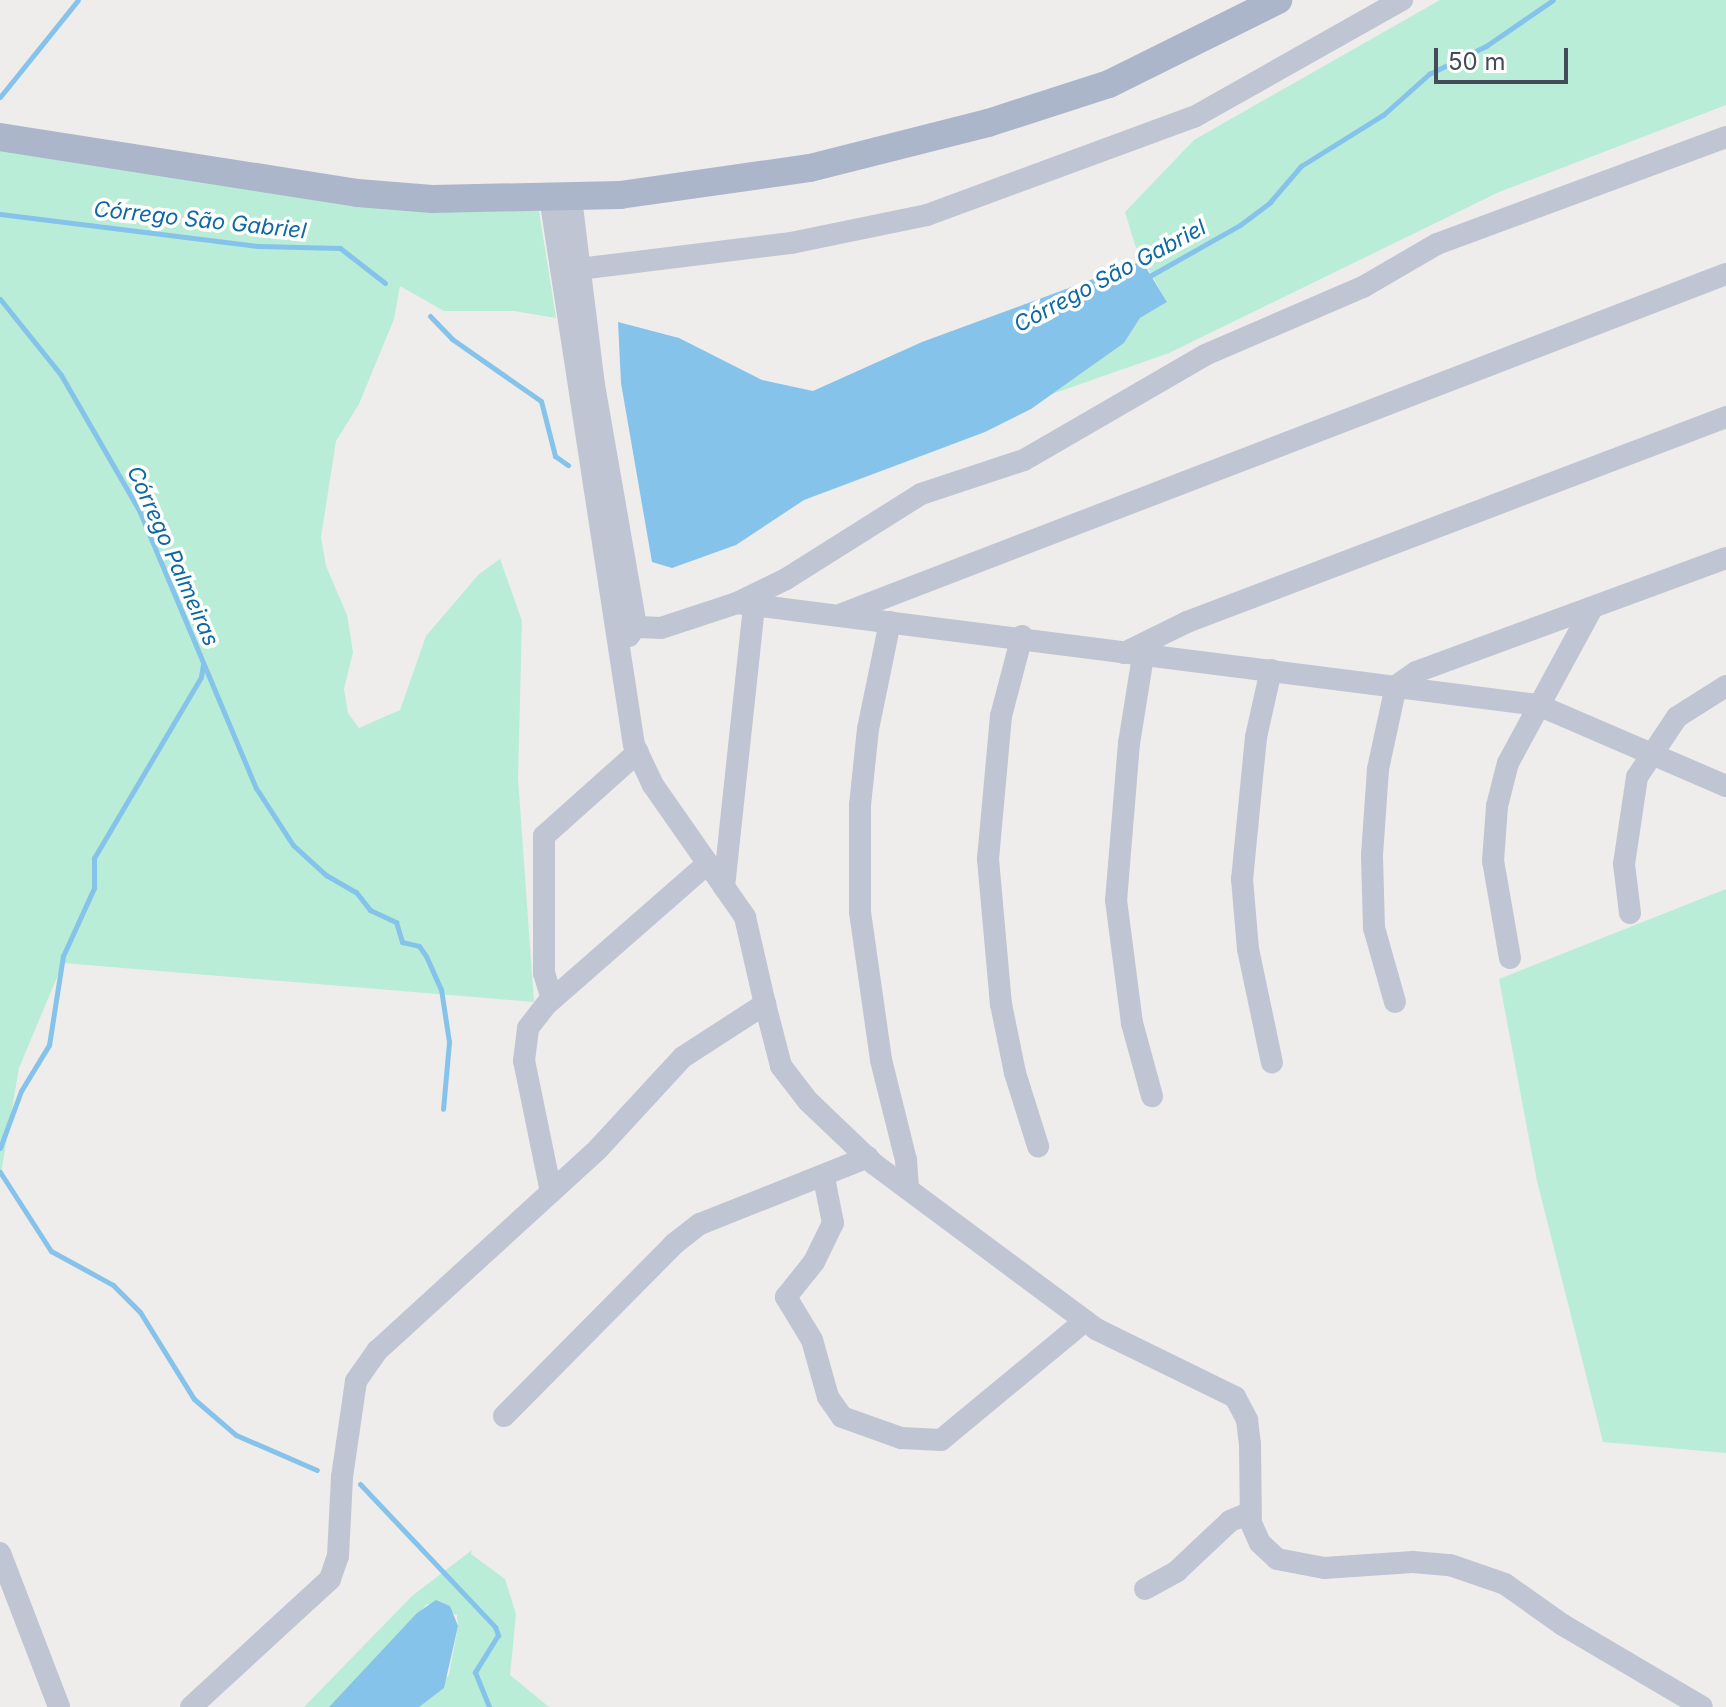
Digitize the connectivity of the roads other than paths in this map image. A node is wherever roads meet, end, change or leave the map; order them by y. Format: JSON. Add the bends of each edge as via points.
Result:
{"nodes":[{"id":1,"x":1278,"y":0,"type":"edge"},
{"id":2,"x":1402,"y":0,"type":"edge"},
{"id":3,"x":0,"y":137,"type":"edge"},
{"id":4,"x":1726,"y":137,"type":"edge"},
{"id":5,"x":560,"y":197,"type":"junction"},
{"id":6,"x":579,"y":269,"type":"junction"},
{"id":7,"x":1726,"y":274,"type":"edge"},
{"id":8,"x":1726,"y":417,"type":"edge"},
{"id":9,"x":1726,"y":558,"type":"edge"},
{"id":10,"x":746,"y":605,"type":"junction"},
{"id":11,"x":1591,"y":610,"type":"junction"},
{"id":12,"x":841,"y":615,"type":"junction"},
{"id":13,"x":890,"y":622,"type":"junction"},
{"id":14,"x":626,"y":626,"type":"junction"},
{"id":15,"x":1022,"y":636,"type":"junction"},
{"id":16,"x":1134,"y":654,"type":"junction"},
{"id":17,"x":1271,"y":670,"type":"junction"},
{"id":18,"x":1396,"y":686,"type":"junction"},
{"id":19,"x":1726,"y":687,"type":"edge"},
{"id":20,"x":1538,"y":705,"type":"junction"},
{"id":21,"x":638,"y":752,"type":"junction"},
{"id":22,"x":1652,"y":752,"type":"junction"},
{"id":23,"x":1726,"y":786,"type":"edge"},
{"id":24,"x":707,"y":864,"type":"junction"},
{"id":25,"x":724,"y":887,"type":"junction"},
{"id":26,"x":1630,"y":913,"type":"dead end"},
{"id":27,"x":1510,"y":958,"type":"dead end"},
{"id":28,"x":552,"y":999,"type":"junction"},
{"id":29,"x":1395,"y":1002,"type":"dead end"},
{"id":30,"x":765,"y":1004,"type":"junction"},
{"id":31,"x":1272,"y":1063,"type":"dead end"},
{"id":32,"x":1152,"y":1096,"type":"dead end"},
{"id":33,"x":1038,"y":1146,"type":"dead end"},
{"id":34,"x":868,"y":1157,"type":"junction"},
{"id":35,"x":824,"y":1178,"type":"junction"},
{"id":36,"x":908,"y":1189,"type":"junction"},
{"id":37,"x":551,"y":1192,"type":"junction"},
{"id":38,"x":1085,"y":1321,"type":"junction"},
{"id":39,"x":504,"y":1416,"type":"dead end"},
{"id":40,"x":1249,"y":1513,"type":"junction"},
{"id":41,"x":0,"y":1553,"type":"edge"},
{"id":42,"x":1145,"y":1589,"type":"dead end"},
{"id":43,"x":59,"y":1707,"type":"edge"},
{"id":44,"x":191,"y":1707,"type":"edge"},
{"id":45,"x":1702,"y":1707,"type":"edge"}],
"edges":[{"from":1,"to":5,"type":"main road","via":[[1109,84],[988,123],[810,168],[693,187]]},
{"from":2,"to":6,"type":"street","via":[[1194,117],[927,215],[791,243]]},
{"from":3,"to":5,"type":"main road","via":[[358,193],[432,199]]},
{"from":4,"to":10,"type":"street","via":[[1437,244],[1363,287],[1205,355],[1024,460],[921,494]]},
{"from":5,"to":6,"type":"street"},
{"from":5,"to":14,"type":"street"},
{"from":6,"to":14,"type":"street"},
{"from":7,"to":12,"type":"street"},
{"from":8,"to":16,"type":"street","via":[[1187,622]]},
{"from":9,"to":11,"type":"street"},
{"from":10,"to":12,"type":"street"},
{"from":10,"to":14,"type":"street","via":[[661,628]]},
{"from":10,"to":25,"type":"street"},
{"from":11,"to":18,"type":"street","via":[[1416,672]]},
{"from":11,"to":20,"type":"street"},
{"from":12,"to":13,"type":"street"},
{"from":13,"to":15,"type":"street"},
{"from":13,"to":36,"type":"street","via":[[868,729],[860,805],[860,912],[881,1060]]},
{"from":14,"to":21,"type":"street","via":[[620,651],[625,712]]},
{"from":15,"to":16,"type":"street"},
{"from":15,"to":33,"type":"street","via":[[1001,716],[988,859],[1001,1004]]},
{"from":16,"to":17,"type":"street"},
{"from":16,"to":32,"type":"street","via":[[1116,900],[1132,1023]]},
{"from":17,"to":18,"type":"street"},
{"from":17,"to":31,"type":"street","via":[[1256,737],[1242,879],[1248,949]]},
{"from":18,"to":20,"type":"street"},
{"from":18,"to":29,"type":"street","via":[[1378,769],[1372,855],[1374,928]]},
{"from":19,"to":22,"type":"street","via":[[1677,717]]},
{"from":20,"to":22,"type":"street"},
{"from":20,"to":27,"type":"street","via":[[1508,763],[1497,806],[1493,861]]},
{"from":21,"to":24,"type":"street"},
{"from":21,"to":28,"type":"street","via":[[544,836],[544,973]]},
{"from":22,"to":23,"type":"street"},
{"from":22,"to":26,"type":"street","via":[[1637,777],[1627,822],[1624,864]]},
{"from":24,"to":25,"type":"street"},
{"from":24,"to":28,"type":"street"},
{"from":25,"to":30,"type":"street","via":[[753,937]]},
{"from":28,"to":37,"type":"street","via":[[528,1028],[524,1061]]},
{"from":30,"to":34,"type":"street","via":[[781,1066],[808,1101]]},
{"from":30,"to":37,"type":"street","via":[[683,1057]]},
{"from":34,"to":35,"type":"street"},
{"from":34,"to":36,"type":"street"},
{"from":35,"to":38,"type":"street","via":[[833,1210],[830,1232],[786,1297],[812,1340],[828,1397],[842,1417],[901,1438],[941,1440]]},
{"from":35,"to":39,"type":"street","via":[[707,1220],[674,1244]]},
{"from":36,"to":38,"type":"street"},
{"from":37,"to":44,"type":"street","via":[[377,1351],[356,1381],[342,1477],[338,1556],[330,1579]]},
{"from":38,"to":40,"type":"street","via":[[1235,1397],[1247,1420],[1250,1444]]},
{"from":40,"to":42,"type":"street","via":[[1230,1521],[1177,1571]]},
{"from":40,"to":45,"type":"street","via":[[1260,1543],[1277,1559],[1300,1566],[1450,1565],[1505,1584],[1563,1625]]},
{"from":41,"to":43,"type":"street"}]}
